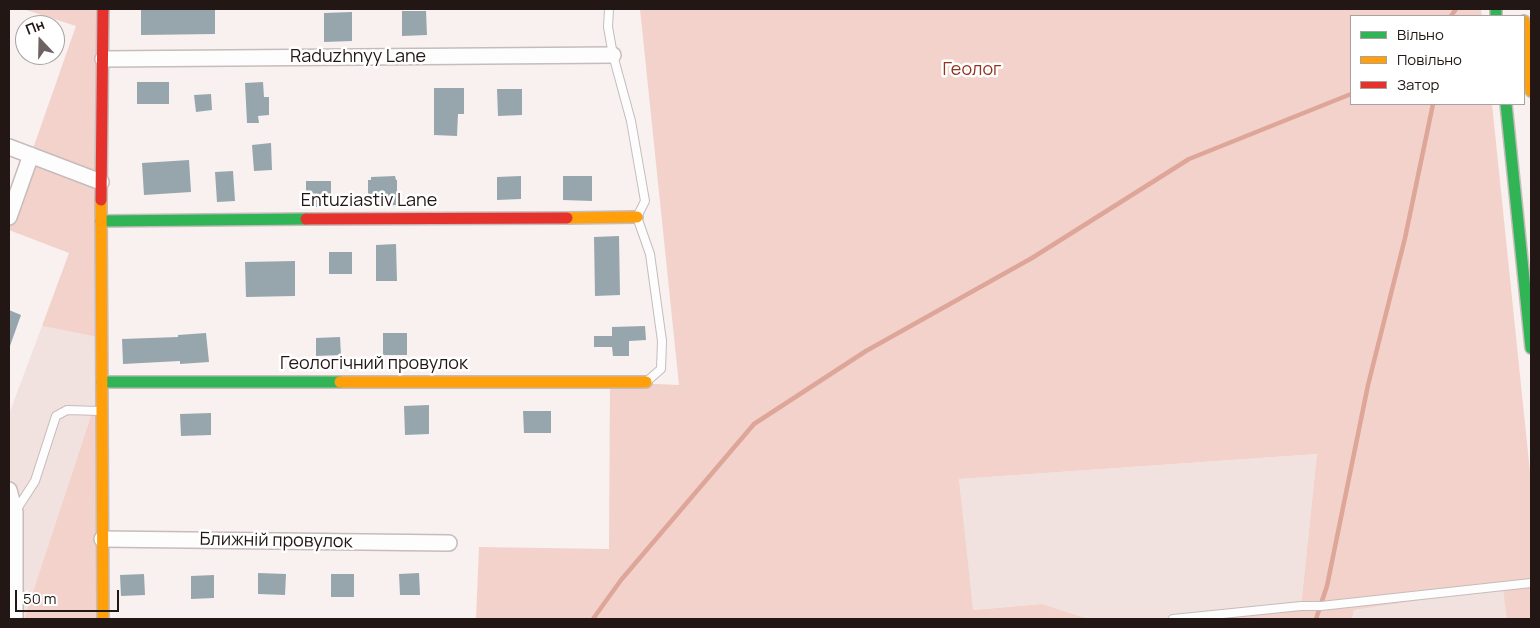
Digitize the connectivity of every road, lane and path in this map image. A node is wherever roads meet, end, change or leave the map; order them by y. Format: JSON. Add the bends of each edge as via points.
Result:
{"nodes":[{"id":1,"x":104,"y":9,"type":"edge"},
{"id":2,"x":609,"y":9,"type":"edge"},
{"id":3,"x":1525,"y":31,"type":"edge"},
{"id":4,"x":613,"y":55,"type":"junction"},
{"id":5,"x":103,"y":59,"type":"junction"},
{"id":6,"x":1531,"y":91,"type":"edge"},
{"id":7,"x":1506,"y":105,"type":"edge"},
{"id":8,"x":9,"y":147,"type":"edge"},
{"id":9,"x":31,"y":155,"type":"junction"},
{"id":10,"x":101,"y":182,"type":"junction"},
{"id":11,"x":9,"y":217,"type":"edge"},
{"id":12,"x":637,"y":217,"type":"junction"},
{"id":13,"x":101,"y":221,"type":"junction"},
{"id":14,"x":1531,"y":348,"type":"edge"},
{"id":15,"x":102,"y":382,"type":"junction"},
{"id":16,"x":646,"y":382,"type":"joint"},
{"id":17,"x":102,"y":411,"type":"junction"},
{"id":18,"x":9,"y":490,"type":"edge"},
{"id":19,"x":16,"y":512,"type":"junction"},
{"id":20,"x":102,"y":539,"type":"junction"},
{"id":21,"x":449,"y":544,"type":"dead end"},
{"id":22,"x":1531,"y":583,"type":"edge"},
{"id":23,"x":16,"y":619,"type":"edge"},
{"id":24,"x":103,"y":619,"type":"edge"},
{"id":25,"x":1173,"y":619,"type":"edge"}],
"edges":[{"from":1,"to":5,"type":"street"},
{"from":2,"to":4,"type":"lane","via":[[608,27]]},
{"from":3,"to":6,"type":"street"},
{"from":4,"to":5,"type":"street","name":"Raduzhnyy Lane"},
{"from":4,"to":12,"type":"lane","via":[[630,121],[644,201]]},
{"from":5,"to":10,"type":"street"},
{"from":7,"to":14,"type":"street"},
{"from":8,"to":9,"type":"street"},
{"from":9,"to":10,"type":"street"},
{"from":9,"to":11,"type":"street"},
{"from":10,"to":13,"type":"street"},
{"from":12,"to":13,"type":"street","name":"Entuziastiv Lane"},
{"from":12,"to":16,"type":"lane","via":[[650,254],[662,341],[661,369]]},
{"from":13,"to":15,"type":"street"},
{"from":15,"to":16,"type":"street","name":"Геологічний провулок"},
{"from":15,"to":17,"type":"street"},
{"from":17,"to":19,"type":"lane","via":[[66,410],[56,416],[35,480]]},
{"from":17,"to":20,"type":"street"},
{"from":18,"to":19,"type":"street"},
{"from":19,"to":23,"type":"street"},
{"from":20,"to":21,"type":"street","name":"Ближній провулок"},
{"from":20,"to":24,"type":"street"},
{"from":22,"to":25,"type":"lane"}]}
